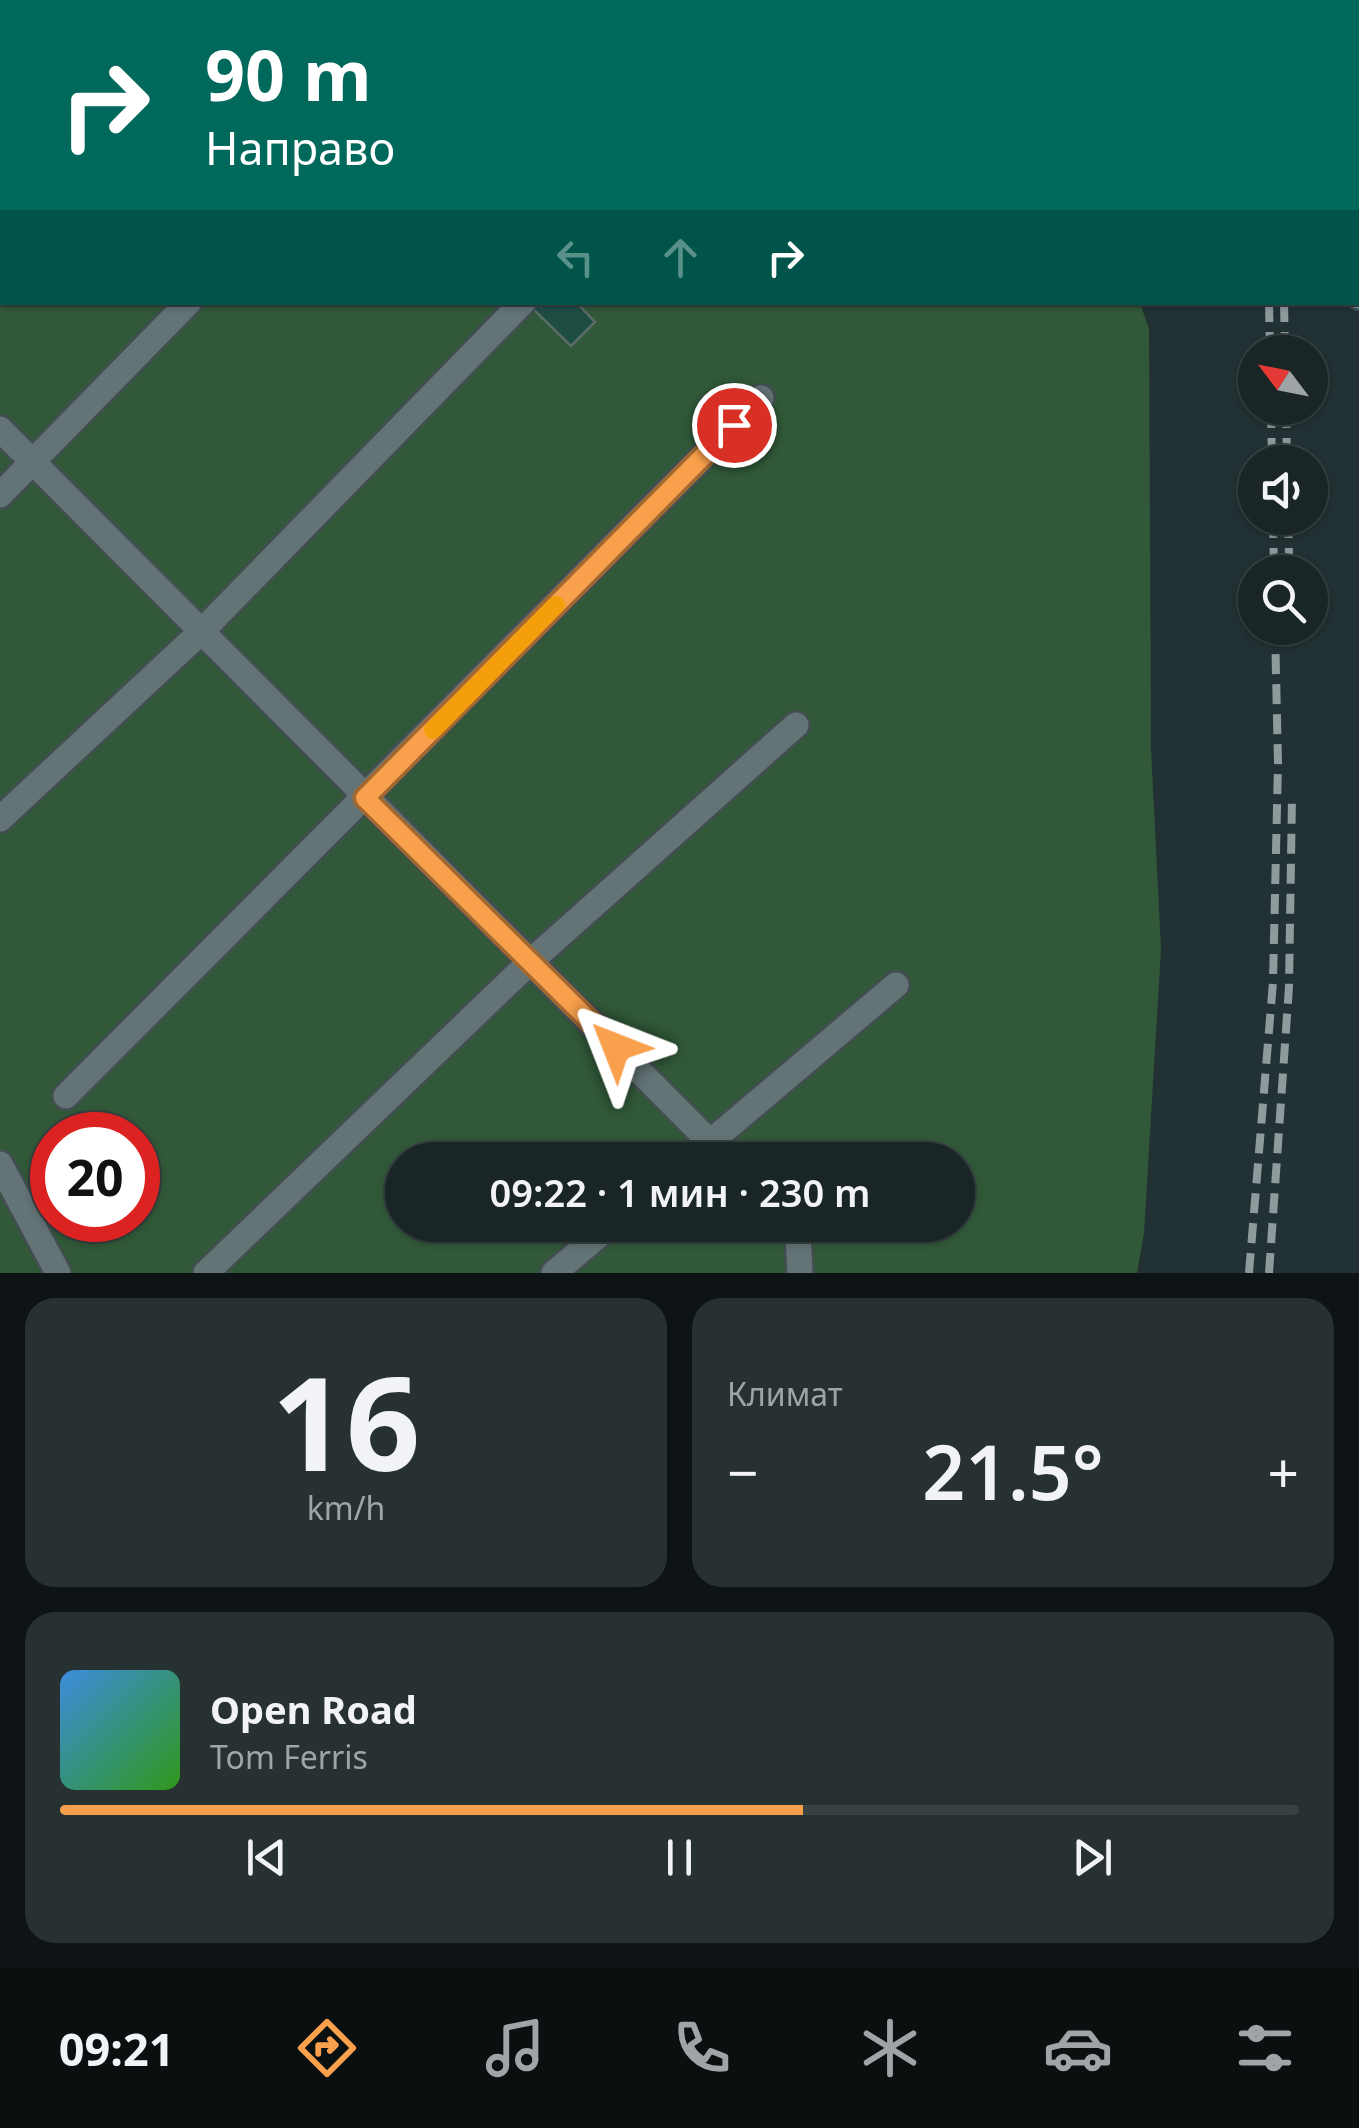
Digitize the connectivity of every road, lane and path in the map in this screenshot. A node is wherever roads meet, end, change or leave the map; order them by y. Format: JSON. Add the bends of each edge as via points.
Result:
{"nodes":[{"id":1,"x":186,"y":305,"type":"edge"},
{"id":2,"x":520,"y":305,"type":"edge"},
{"id":3,"x":760,"y":398,"type":"dead end"},
{"id":4,"x":0,"y":429,"type":"edge"},
{"id":5,"x":33,"y":463,"type":"junction"},
{"id":6,"x":0,"y":495,"type":"edge"},
{"id":7,"x":203,"y":630,"type":"junction"},
{"id":8,"x":796,"y":725,"type":"dead end"},
{"id":9,"x":365,"y":798,"type":"junction"},
{"id":10,"x":0,"y":819,"type":"edge"},
{"id":11,"x":530,"y":962,"type":"junction"},
{"id":12,"x":896,"y":984,"type":"dead end"},
{"id":13,"x":66,"y":1096,"type":"dead end"},
{"id":14,"x":710,"y":1142,"type":"edge"},
{"id":15,"x":729,"y":1142,"type":"edge"},
{"id":16,"x":0,"y":1164,"type":"edge"},
{"id":17,"x":591,"y":1242,"type":"edge"},
{"id":18,"x":798,"y":1242,"type":"edge"},
{"id":19,"x":58,"y":1273,"type":"edge"},
{"id":20,"x":206,"y":1273,"type":"edge"},
{"id":21,"x":554,"y":1273,"type":"edge"},
{"id":22,"x":800,"y":1273,"type":"edge"}],
"edges":[{"from":1,"to":5,"type":"lane"},
{"from":2,"to":7,"type":"lane"},
{"from":3,"to":9,"type":"lane"},
{"from":4,"to":5,"type":"lane"},
{"from":5,"to":6,"type":"lane"},
{"from":5,"to":7,"type":"lane"},
{"from":7,"to":9,"type":"lane"},
{"from":7,"to":10,"type":"lane"},
{"from":8,"to":11,"type":"lane"},
{"from":9,"to":11,"type":"lane"},
{"from":9,"to":13,"type":"lane"},
{"from":11,"to":14,"type":"lane"},
{"from":11,"to":20,"type":"lane"},
{"from":12,"to":15,"type":"lane"},
{"from":16,"to":19,"type":"lane"},
{"from":17,"to":21,"type":"lane"},
{"from":18,"to":22,"type":"lane"}]}
